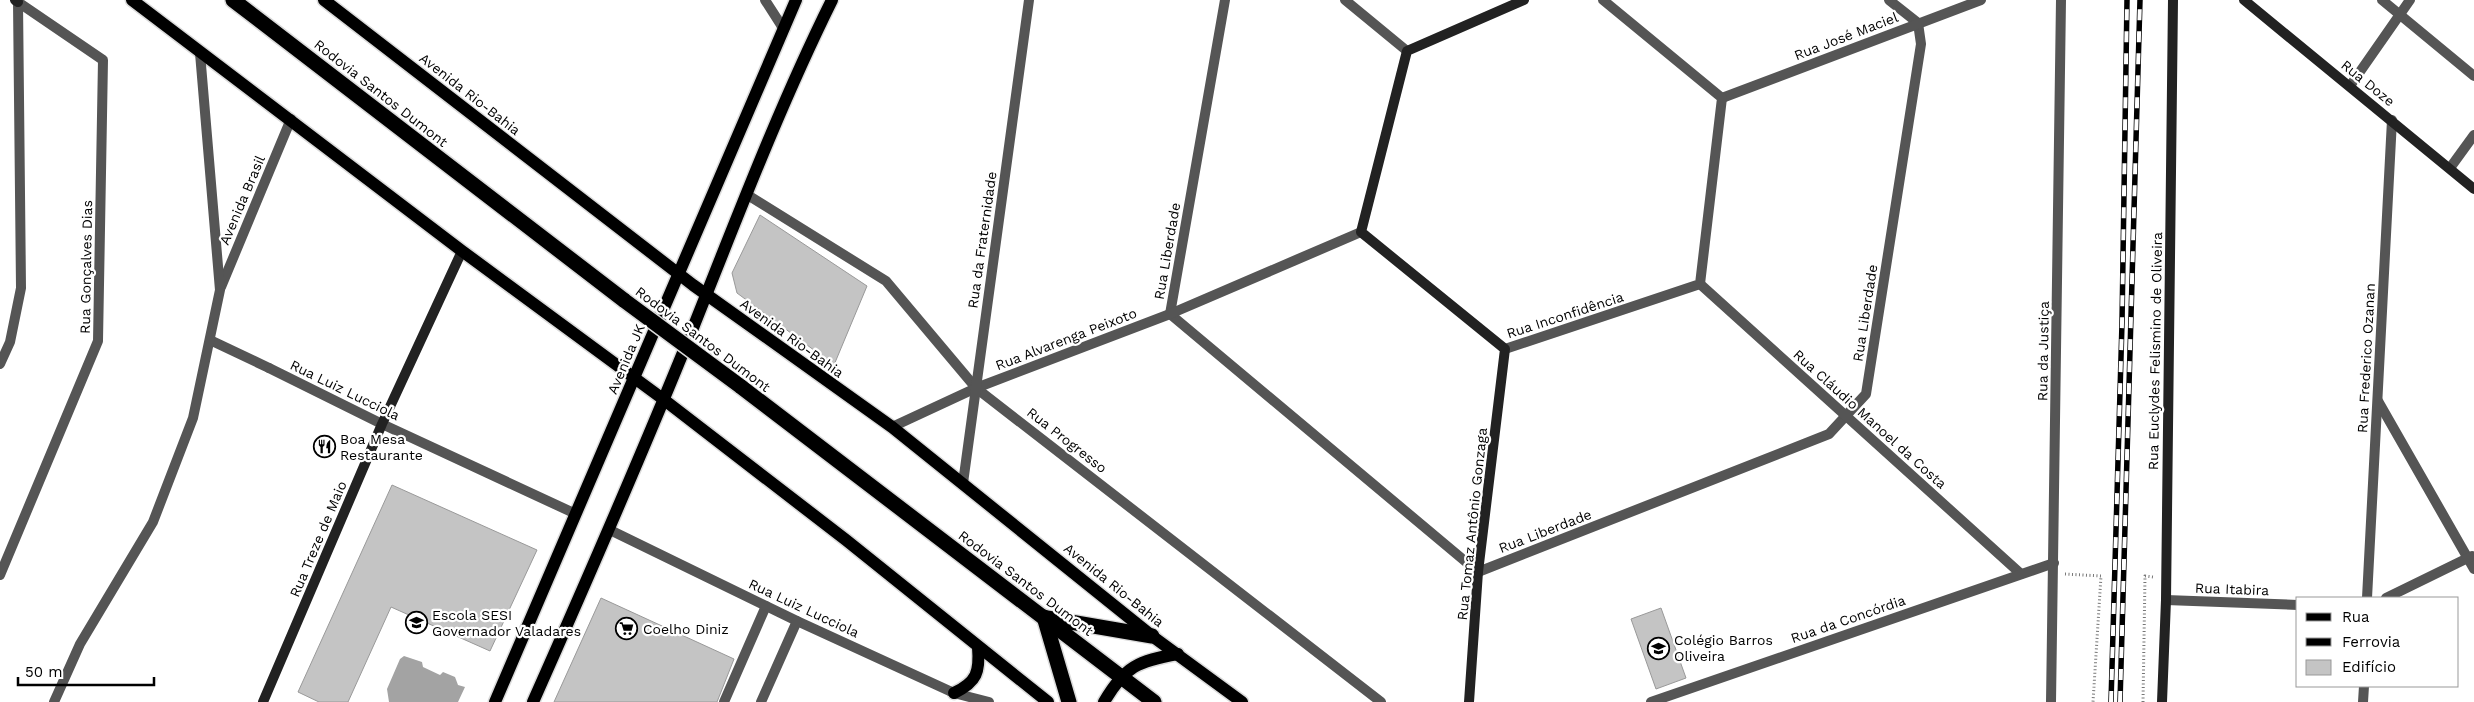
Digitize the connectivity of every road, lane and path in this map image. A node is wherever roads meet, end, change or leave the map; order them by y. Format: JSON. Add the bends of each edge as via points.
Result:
{"nodes":[{"id":1,"x":132,"y":0,"type":"edge"},
{"id":2,"x":233,"y":0,"type":"edge"},
{"id":3,"x":324,"y":0,"type":"edge"},
{"id":4,"x":765,"y":0,"type":"edge"},
{"id":5,"x":796,"y":0,"type":"edge"},
{"id":6,"x":832,"y":0,"type":"edge"},
{"id":7,"x":1029,"y":0,"type":"edge"},
{"id":8,"x":1225,"y":0,"type":"edge"},
{"id":9,"x":1345,"y":0,"type":"edge"},
{"id":10,"x":1524,"y":0,"type":"edge"},
{"id":11,"x":1603,"y":0,"type":"edge"},
{"id":12,"x":1889,"y":0,"type":"edge"},
{"id":13,"x":1981,"y":0,"type":"edge"},
{"id":14,"x":2061,"y":0,"type":"edge"},
{"id":15,"x":2173,"y":0,"type":"edge"},
{"id":16,"x":2244,"y":0,"type":"edge"},
{"id":17,"x":2382,"y":0,"type":"edge"},
{"id":18,"x":2410,"y":0,"type":"edge"},
{"id":19,"x":16,"y":1,"type":"edge"},
{"id":20,"x":2399,"y":14,"type":"junction"},
{"id":21,"x":1918,"y":23,"type":"junction"},
{"id":22,"x":783,"y":28,"type":"junction"},
{"id":23,"x":1407,"y":51,"type":"junction"},
{"id":24,"x":200,"y":53,"type":"junction"},
{"id":25,"x":2474,"y":76,"type":"edge"},
{"id":26,"x":2350,"y":86,"type":"junction"},
{"id":27,"x":1722,"y":98,"type":"junction"},
{"id":28,"x":291,"y":119,"type":"junction"},
{"id":29,"x":2392,"y":120,"type":"junction"},
{"id":30,"x":2474,"y":135,"type":"edge"},
{"id":31,"x":2450,"y":168,"type":"junction"},
{"id":32,"x":2474,"y":189,"type":"edge"},
{"id":33,"x":746,"y":194,"type":"junction"},
{"id":34,"x":1361,"y":232,"type":"junction"},
{"id":35,"x":462,"y":251,"type":"junction"},
{"id":36,"x":680,"y":274,"type":"junction"},
{"id":37,"x":1700,"y":284,"type":"junction"},
{"id":38,"x":220,"y":290,"type":"junction"},
{"id":39,"x":706,"y":294,"type":"junction"},
{"id":40,"x":1170,"y":314,"type":"junction"},
{"id":41,"x":210,"y":340,"type":"junction"},
{"id":42,"x":1505,"y":350,"type":"junction"},
{"id":43,"x":0,"y":364,"type":"edge"},
{"id":44,"x":634,"y":378,"type":"junction"},
{"id":45,"x":976,"y":388,"type":"junction"},
{"id":46,"x":663,"y":399,"type":"junction"},
{"id":47,"x":2378,"y":401,"type":"junction"},
{"id":48,"x":1847,"y":415,"type":"junction"},
{"id":49,"x":382,"y":424,"type":"junction"},
{"id":50,"x":892,"y":427,"type":"junction"},
{"id":51,"x":963,"y":483,"type":"junction"},
{"id":52,"x":576,"y":514,"type":"junction"},
{"id":53,"x":610,"y":530,"type":"junction"},
{"id":54,"x":2471,"y":557,"type":"edge"},
{"id":55,"x":2054,"y":563,"type":"junction"},
{"id":56,"x":2474,"y":569,"type":"edge"},
{"id":57,"x":1478,"y":572,"type":"junction"},
{"id":58,"x":2021,"y":574,"type":"junction"},
{"id":59,"x":2054,"y":574,"type":"junction"},
{"id":60,"x":0,"y":575,"type":"edge"},
{"id":61,"x":2145,"y":576,"type":"dead end"},
{"id":62,"x":2367,"y":597,"type":"edge"},
{"id":63,"x":2388,"y":597,"type":"edge"},
{"id":64,"x":2166,"y":600,"type":"junction"},
{"id":65,"x":2296,"y":605,"type":"edge"},
{"id":66,"x":766,"y":606,"type":"junction"},
{"id":67,"x":1044,"y":617,"type":"junction"},
{"id":68,"x":797,"y":621,"type":"junction"},
{"id":69,"x":1152,"y":636,"type":"junction"},
{"id":70,"x":978,"y":647,"type":"junction"},
{"id":71,"x":1178,"y":654,"type":"junction"},
{"id":72,"x":1120,"y":677,"type":"junction"},
{"id":73,"x":2364,"y":687,"type":"edge"},
{"id":74,"x":954,"y":693,"type":"junction"},
{"id":75,"x":54,"y":702,"type":"edge"},
{"id":76,"x":262,"y":702,"type":"edge"},
{"id":77,"x":495,"y":702,"type":"edge"},
{"id":78,"x":532,"y":702,"type":"edge"},
{"id":79,"x":724,"y":702,"type":"edge"},
{"id":80,"x":761,"y":702,"type":"edge"},
{"id":81,"x":989,"y":702,"type":"edge"},
{"id":82,"x":1048,"y":702,"type":"edge"},
{"id":83,"x":1069,"y":702,"type":"edge"},
{"id":84,"x":1104,"y":702,"type":"edge"},
{"id":85,"x":1154,"y":702,"type":"edge"},
{"id":86,"x":1242,"y":702,"type":"edge"},
{"id":87,"x":1381,"y":702,"type":"edge"},
{"id":88,"x":1469,"y":702,"type":"edge"},
{"id":89,"x":1651,"y":702,"type":"edge"},
{"id":90,"x":2051,"y":702,"type":"edge"},
{"id":91,"x":2093,"y":702,"type":"edge"},
{"id":92,"x":2143,"y":702,"type":"edge"},
{"id":93,"x":2162,"y":702,"type":"edge"},
{"id":94,"x":2363,"y":702,"type":"edge"}],
"edges":[{"from":1,"to":24,"type":"main road"},
{"from":2,"to":67,"type":"highway","name":"Rodovia Santos Dumont","bridge":true},
{"from":3,"to":36,"type":"main road","name":"Avenida Rio-Bahia"},
{"from":4,"to":22,"type":"street"},
{"from":5,"to":22,"type":"main road","name":"Avenida JK"},
{"from":6,"to":33,"type":"main road"},
{"from":7,"to":45,"type":"street","name":"Rua da Fraternidade"},
{"from":8,"to":40,"type":"street","name":"Rua Liberdade"},
{"from":9,"to":23,"type":"street"},
{"from":10,"to":23,"type":"street"},
{"from":11,"to":27,"type":"street"},
{"from":12,"to":21,"type":"street"},
{"from":13,"to":21,"type":"street","name":"Rua José Maciel"},
{"from":14,"to":55,"type":"street","name":"Rua da Justiça"},
{"from":15,"to":64,"type":"street","name":"Rua Euclydes Felismino de Oliveira"},
{"from":16,"to":26,"type":"street","name":"Rua Doze"},
{"from":17,"to":20,"type":"street"},
{"from":18,"to":20,"type":"street"},
{"from":19,"to":43,"type":"street","via":[[21,288],[10,342]]},
{"from":19,"to":60,"type":"street","name":"Rua Gonçalves Dias","via":[[103,60],[98,341]]},
{"from":20,"to":25,"type":"street"},
{"from":20,"to":26,"type":"street"},
{"from":21,"to":27,"type":"street","name":"Rua José Maciel"},
{"from":21,"to":48,"type":"street","name":"Rua Liberdade","via":[[1921,44],[1866,394]]},
{"from":22,"to":36,"type":"main road","name":"Avenida JK"},
{"from":23,"to":34,"type":"street"},
{"from":24,"to":28,"type":"main road"},
{"from":24,"to":38,"type":"street"},
{"from":26,"to":29,"type":"street","name":"Rua Doze"},
{"from":27,"to":37,"type":"street"},
{"from":28,"to":35,"type":"main road"},
{"from":28,"to":38,"type":"street","name":"Avenida Brasil"},
{"from":29,"to":31,"type":"street","name":"Rua Doze"},
{"from":29,"to":47,"type":"street","name":"Rua Frederico Ozanan"},
{"from":30,"to":31,"type":"street"},
{"from":31,"to":32,"type":"street","name":"Rua Doze"},
{"from":33,"to":39,"type":"main road"},
{"from":33,"to":45,"type":"street","name":"Rua Progresso","via":[[886,281]]},
{"from":34,"to":40,"type":"street","name":"Rua Alvarenga Peixoto"},
{"from":34,"to":42,"type":"street","name":"Rua Inconfidência"},
{"from":35,"to":44,"type":"main road"},
{"from":35,"to":49,"type":"street","name":"Rua Treze de Maio"},
{"from":36,"to":39,"type":"main road","name":"Avenida Rio-Bahia"},
{"from":36,"to":44,"type":"main road","name":"Avenida JK"},
{"from":37,"to":42,"type":"street","name":"Rua Inconfidência"},
{"from":37,"to":48,"type":"street","name":"Rua Cláudio Manoel da Costa"},
{"from":38,"to":41,"type":"street"},
{"from":39,"to":46,"type":"main road"},
{"from":39,"to":50,"type":"main road","name":"Avenida Rio-Bahia"},
{"from":40,"to":45,"type":"street","name":"Rua Alvarenga Peixoto"},
{"from":40,"to":57,"type":"street","name":"Rua Liberdade"},
{"from":41,"to":49,"type":"street","name":"Rua Luiz Lucciola"},
{"from":41,"to":75,"type":"street","via":[[193,418],[153,522],[80,644]]},
{"from":42,"to":57,"type":"street","name":"Rua Tomaz Antônio Gonzaga"},
{"from":44,"to":46,"type":"main road"},
{"from":44,"to":52,"type":"main road","name":"Avenida JK"},
{"from":45,"to":50,"type":"street","name":"Rua Alvarenga Peixoto"},
{"from":45,"to":51,"type":"street","name":"Rua da Fraternidade"},
{"from":45,"to":87,"type":"street","name":"Rua Progresso"},
{"from":46,"to":53,"type":"main road"},
{"from":46,"to":70,"type":"main road"},
{"from":47,"to":54,"type":"street"},
{"from":47,"to":62,"type":"street","name":"Rua Frederico Ozanan"},
{"from":48,"to":57,"type":"street","name":"Rua Liberdade","via":[[1828,434]]},
{"from":48,"to":58,"type":"street","name":"Rua Cláudio Manoel da Costa"},
{"from":49,"to":52,"type":"street","name":"Rua Luiz Lucciola"},
{"from":49,"to":76,"type":"street","name":"Rua Treze de Maio"},
{"from":50,"to":51,"type":"main road","name":"Avenida Rio-Bahia"},
{"from":51,"to":69,"type":"main road","name":"Avenida Rio-Bahia"},
{"from":52,"to":77,"type":"main road","name":"Avenida JK"},
{"from":53,"to":66,"type":"street","name":"Rua Luiz Lucciola"},
{"from":53,"to":78,"type":"main road"},
{"from":54,"to":56,"type":"street"},
{"from":54,"to":63,"type":"street"},
{"from":55,"to":58,"type":"street","name":"Rua da Concórdia"},
{"from":55,"to":59,"type":"street","name":"Rua da Justiça"},
{"from":57,"to":88,"type":"street","name":"Rua Tomaz Antônio Gonzaga"},
{"from":58,"to":89,"type":"street","name":"Rua da Concórdia"},
{"from":59,"to":90,"type":"street","name":"Rua da Justiça"},
{"from":59,"to":91,"type":"path","via":[[2101,576]]},
{"from":61,"to":92,"type":"path"},
{"from":64,"to":65,"type":"street","name":"Rua Itabira"},
{"from":64,"to":93,"type":"street","name":"Rua Euclydes Felismino de Oliveira"},
{"from":66,"to":68,"type":"street","name":"Rua Luiz Lucciola"},
{"from":66,"to":79,"type":"street"},
{"from":67,"to":69,"type":"highway"},
{"from":67,"to":72,"type":"highway","name":"Rodovia Santos Dumont"},
{"from":67,"to":83,"type":"highway"},
{"from":68,"to":74,"type":"street","name":"Rua Luiz Lucciola"},
{"from":68,"to":80,"type":"street"},
{"from":69,"to":71,"type":"main road","name":"Avenida Rio-Bahia"},
{"from":70,"to":74,"type":"main road","via":[[977,674],[968,686]]},
{"from":70,"to":82,"type":"main road"},
{"from":71,"to":72,"type":"main road","via":[[1145,660]]},
{"from":71,"to":86,"type":"main road","name":"Avenida Rio-Bahia"},
{"from":72,"to":84,"type":"main road"},
{"from":72,"to":85,"type":"highway","name":"Rodovia Santos Dumont"},
{"from":73,"to":94,"type":"street"},
{"from":74,"to":81,"type":"street","name":"Rua Luiz Lucciola"}]}
